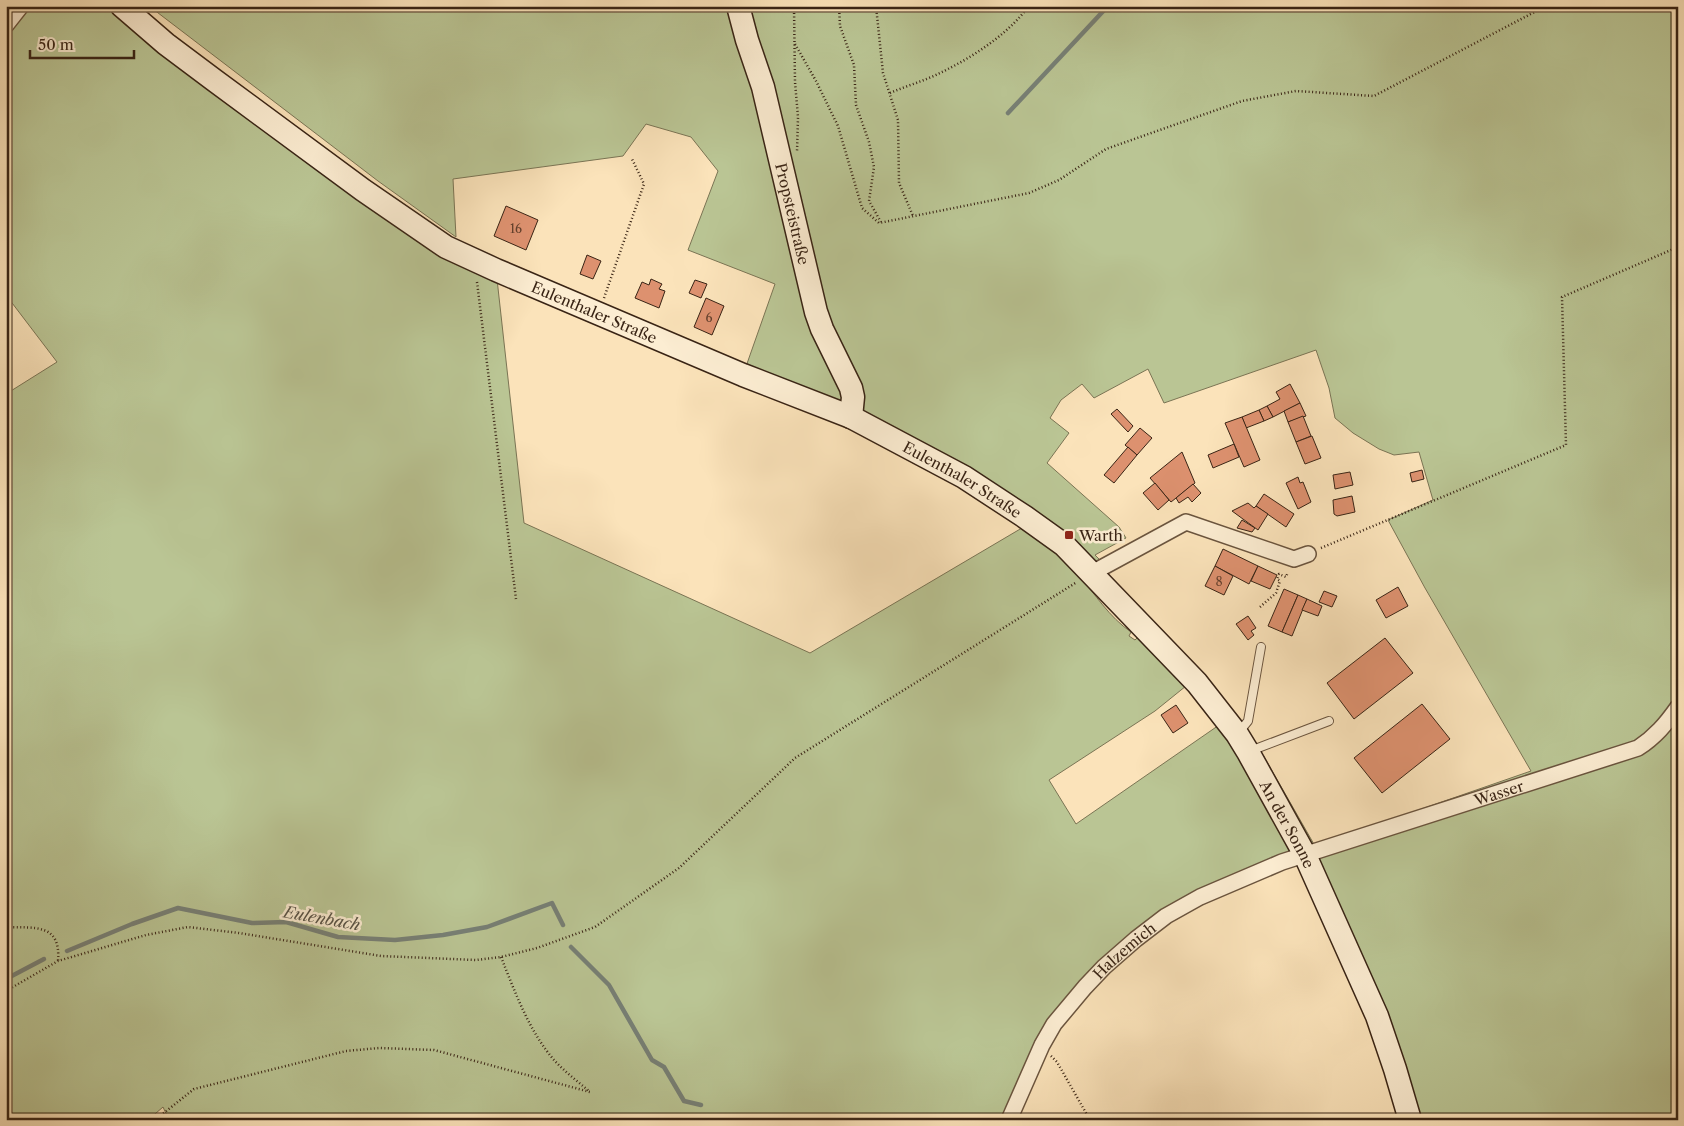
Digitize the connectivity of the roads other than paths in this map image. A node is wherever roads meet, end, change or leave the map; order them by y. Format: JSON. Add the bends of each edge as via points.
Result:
{"nodes":[{"id":1,"x":21,"y":6,"type":"edge"},
{"id":2,"x":122,"y":6,"type":"edge"},
{"id":3,"x":738,"y":6,"type":"edge"},
{"id":4,"x":6,"y":25,"type":"edge"},
{"id":5,"x":851,"y":417,"type":"junction"},
{"id":6,"x":1308,"y":554,"type":"road end"},
{"id":7,"x":1092,"y":573,"type":"junction"},
{"id":8,"x":1261,"y":647,"type":"dead end"},
{"id":9,"x":1678,"y":707,"type":"edge"},
{"id":10,"x":1329,"y":721,"type":"dead end"},
{"id":11,"x":1243,"y":743,"type":"junction"},
{"id":12,"x":1305,"y":855,"type":"junction"},
{"id":13,"x":1010,"y":1120,"type":"edge"},
{"id":14,"x":1410,"y":1120,"type":"edge"}],
"edges":[{"from":1,"to":4,"type":"street"},
{"from":2,"to":5,"type":"street","name":"Eulenthaler Straße","via":[[187,59],[363,190],[446,247],[743,375]]},
{"from":3,"to":5,"type":"street","name":"Propsteistraße","via":[[765,96],[816,312],[851,388]]},
{"from":5,"to":7,"type":"street","name":"Eulenthaler Straße","via":[[964,477],[1064,545]]},
{"from":6,"to":7,"type":"street","via":[[1294,559],[1186,522]]},
{"from":7,"to":11,"type":"street","name":"An der Sonne","via":[[1198,683]]},
{"from":8,"to":11,"type":"lane"},
{"from":9,"to":12,"type":"street","name":"Wasser","via":[[1653,738],[1638,748]]},
{"from":10,"to":11,"type":"lane"},
{"from":11,"to":12,"type":"street","name":"An der Sonne"},
{"from":12,"to":13,"type":"street","name":"Halzemich","via":[[1209,893],[1166,916],[1136,939],[1085,987],[1054,1024]]},
{"from":12,"to":14,"type":"street","name":"An der Sonne","via":[[1377,1016]]}]}
